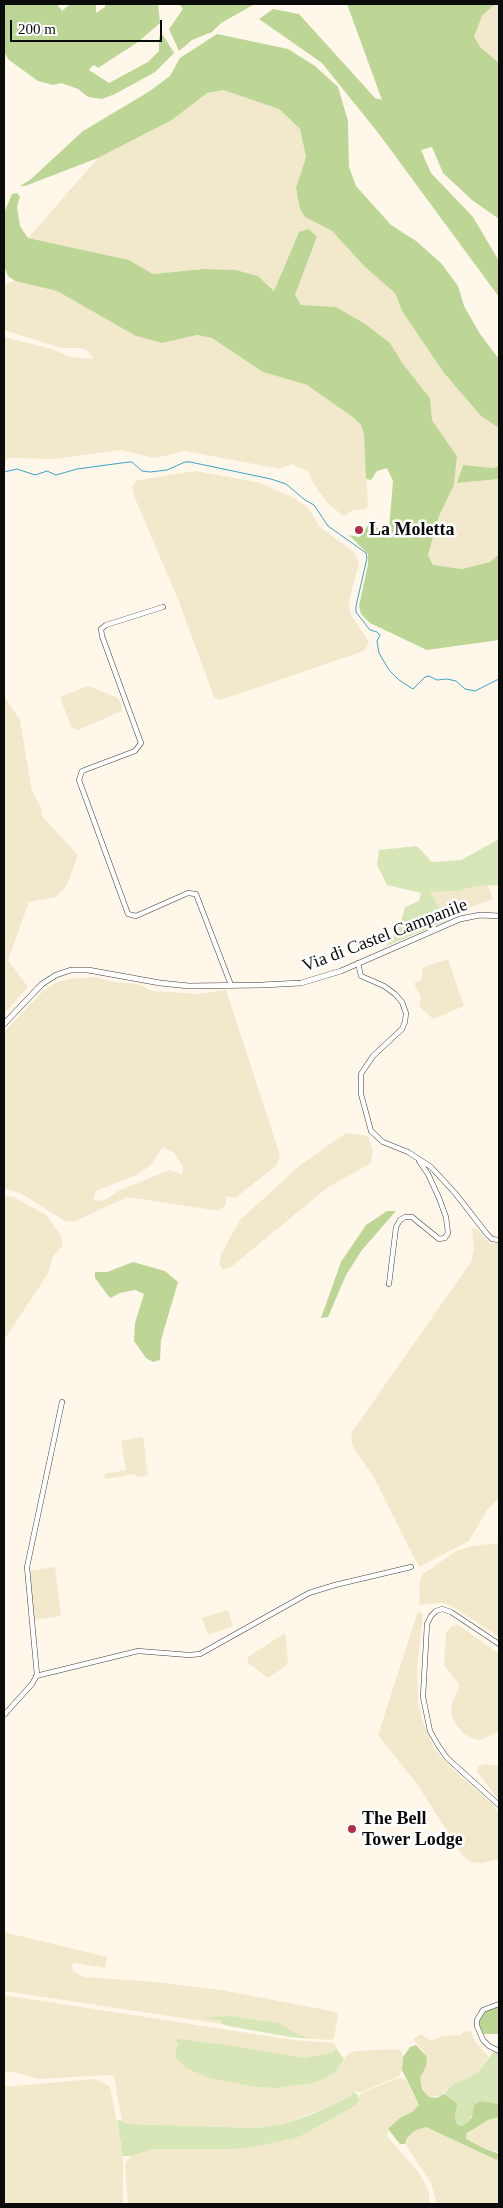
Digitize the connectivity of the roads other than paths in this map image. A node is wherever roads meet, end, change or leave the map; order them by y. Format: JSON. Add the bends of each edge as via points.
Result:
{"nodes":[{"id":1,"x":163,"y":607,"type":"dead end"},
{"id":2,"x":499,"y":916,"type":"edge"},
{"id":3,"x":358,"y":963,"type":"junction"},
{"id":4,"x":231,"y":985,"type":"junction"},
{"id":5,"x":4,"y":1024,"type":"edge"},
{"id":6,"x":414,"y":1156,"type":"junction"},
{"id":7,"x":499,"y":1240,"type":"edge"},
{"id":8,"x":389,"y":1284,"type":"dead end"},
{"id":9,"x":62,"y":1402,"type":"dead end"},
{"id":10,"x":411,"y":1568,"type":"dead end"},
{"id":11,"x":499,"y":1644,"type":"edge"},
{"id":12,"x":36,"y":1676,"type":"junction"},
{"id":13,"x":4,"y":1715,"type":"edge"},
{"id":14,"x":499,"y":1805,"type":"edge"},
{"id":15,"x":499,"y":2004,"type":"edge"},
{"id":16,"x":499,"y":2051,"type":"edge"}],
"edges":[{"from":1,"to":4,"type":"street","via":[[101,629],[141,743],[135,751],[84,771],[79,779],[127,913],[136,916],[188,893],[195,893],[200,898]]},
{"from":2,"to":3,"type":"street","name":"Via di Castel Campanile","via":[[460,919]]},
{"from":3,"to":4,"type":"street","name":"Via di Castel Campanile","via":[[305,982]]},
{"from":3,"to":6,"type":"street","via":[[363,978],[384,986],[399,998],[406,1017],[402,1029],[373,1056],[361,1074],[360,1090],[368,1121],[371,1131],[380,1140]]},
{"from":4,"to":5,"type":"street","name":"Via di Castel Campanile","via":[[174,985],[77,969],[56,975],[42,984]]},
{"from":6,"to":7,"type":"street","via":[[440,1176],[489,1237]]},
{"from":6,"to":8,"type":"street","via":[[435,1188],[446,1217],[448,1233],[439,1239],[412,1217],[400,1220]]},
{"from":9,"to":12,"type":"street","via":[[27,1567]]},
{"from":10,"to":12,"type":"street","via":[[335,1584],[309,1593],[200,1654],[189,1656],[138,1651]]},
{"from":11,"to":14,"type":"street","via":[[448,1610],[433,1612],[428,1624],[423,1697],[430,1731],[438,1747]]},
{"from":12,"to":13,"type":"street"},
{"from":15,"to":16,"type":"street","via":[[483,2010],[477,2026],[483,2040]]}]}
